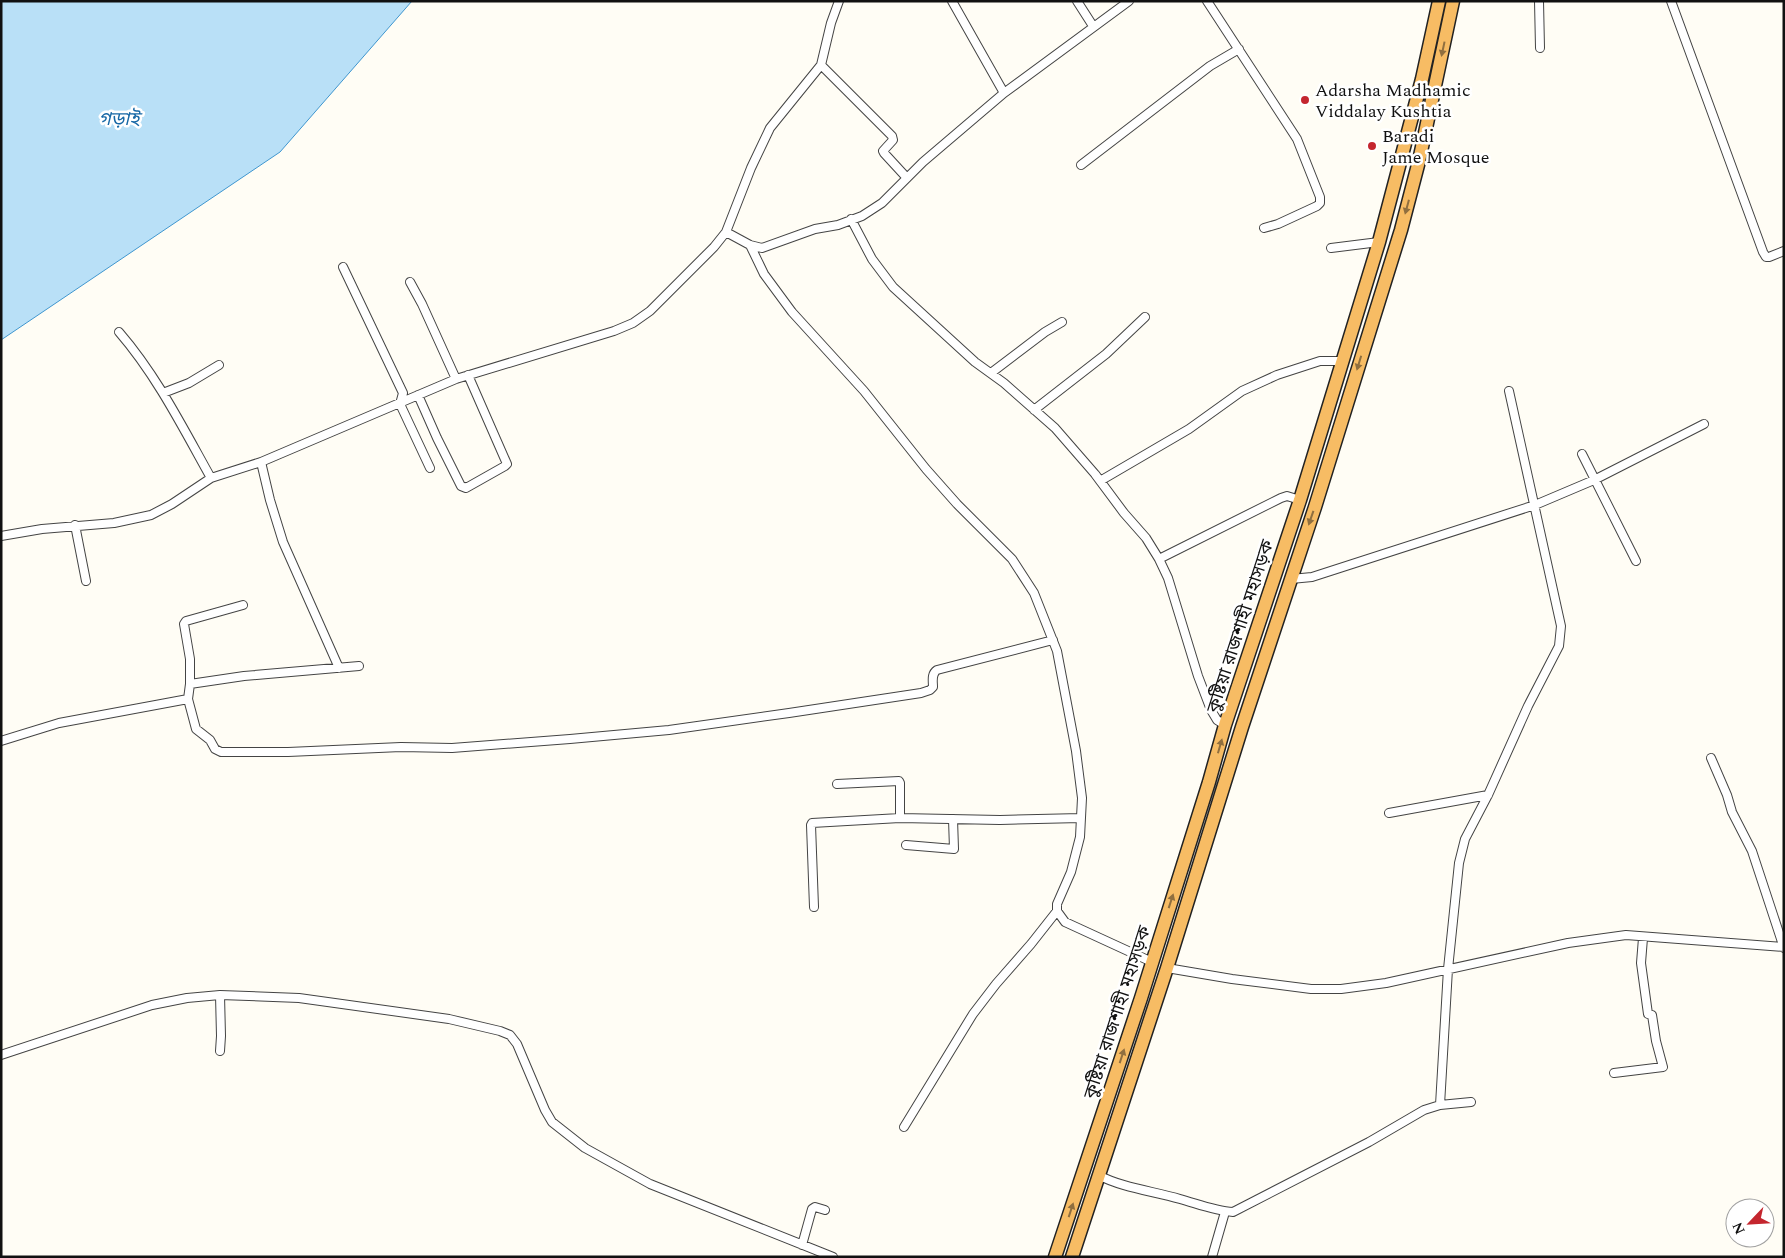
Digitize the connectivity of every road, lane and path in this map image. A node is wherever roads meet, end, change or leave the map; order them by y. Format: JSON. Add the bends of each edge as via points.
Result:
{"nodes":[{"id":1,"x":839,"y":1,"type":"edge"},
{"id":2,"x":952,"y":1,"type":"edge"},
{"id":3,"x":1077,"y":1,"type":"edge"},
{"id":4,"x":1129,"y":1,"type":"edge"},
{"id":5,"x":1206,"y":1,"type":"edge"},
{"id":6,"x":1439,"y":1,"type":"edge"},
{"id":7,"x":1453,"y":1,"type":"edge"},
{"id":8,"x":1539,"y":1,"type":"edge"},
{"id":9,"x":1671,"y":1,"type":"edge"},
{"id":10,"x":1093,"y":26,"type":"junction"},
{"id":11,"x":1540,"y":48,"type":"dead end"},
{"id":12,"x":1239,"y":49,"type":"junction"},
{"id":13,"x":821,"y":65,"type":"junction"},
{"id":14,"x":1004,"y":93,"type":"junction"},
{"id":15,"x":1081,"y":166,"type":"dead end"},
{"id":16,"x":907,"y":178,"type":"junction"},
{"id":17,"x":851,"y":219,"type":"junction"},
{"id":18,"x":1385,"y":222,"type":"junction"},
{"id":19,"x":1264,"y":228,"type":"dead end"},
{"id":20,"x":1401,"y":230,"type":"junction"},
{"id":21,"x":726,"y":232,"type":"junction"},
{"id":22,"x":1379,"y":242,"type":"junction"},
{"id":23,"x":750,"y":245,"type":"junction"},
{"id":24,"x":1331,"y":248,"type":"dead end"},
{"id":25,"x":1784,"y":251,"type":"edge"},
{"id":26,"x":343,"y":267,"type":"dead end"},
{"id":27,"x":410,"y":282,"type":"dead end"},
{"id":28,"x":1145,"y":317,"type":"dead end"},
{"id":29,"x":1062,"y":322,"type":"dead end"},
{"id":30,"x":119,"y":332,"type":"dead end"},
{"id":31,"x":1343,"y":361,"type":"junction"},
{"id":32,"x":219,"y":365,"type":"dead end"},
{"id":33,"x":991,"y":373,"type":"junction"},
{"id":34,"x":468,"y":375,"type":"junction"},
{"id":35,"x":456,"y":379,"type":"junction"},
{"id":36,"x":1509,"y":391,"type":"dead end"},
{"id":37,"x":163,"y":392,"type":"junction"},
{"id":38,"x":418,"y":395,"type":"junction"},
{"id":39,"x":400,"y":404,"type":"junction"},
{"id":40,"x":1034,"y":410,"type":"junction"},
{"id":41,"x":1704,"y":424,"type":"dead end"},
{"id":42,"x":1582,"y":454,"type":"dead end"},
{"id":43,"x":261,"y":462,"type":"junction"},
{"id":44,"x":430,"y":468,"type":"dead end"},
{"id":45,"x":211,"y":478,"type":"junction"},
{"id":46,"x":1594,"y":480,"type":"junction"},
{"id":47,"x":1100,"y":481,"type":"junction"},
{"id":48,"x":1300,"y":500,"type":"junction"},
{"id":49,"x":1535,"y":505,"type":"junction"},
{"id":50,"x":76,"y":525,"type":"junction"},
{"id":51,"x":1,"y":536,"type":"edge"},
{"id":52,"x":1288,"y":536,"type":"junction"},
{"id":53,"x":1303,"y":542,"type":"junction"},
{"id":54,"x":1159,"y":559,"type":"junction"},
{"id":55,"x":1636,"y":560,"type":"dead end"},
{"id":56,"x":1291,"y":579,"type":"junction"},
{"id":57,"x":86,"y":581,"type":"dead end"},
{"id":58,"x":243,"y":605,"type":"dead end"},
{"id":59,"x":1053,"y":640,"type":"junction"},
{"id":60,"x":359,"y":666,"type":"dead end"},
{"id":61,"x":339,"y":668,"type":"junction"},
{"id":62,"x":190,"y":684,"type":"junction"},
{"id":63,"x":188,"y":698,"type":"junction"},
{"id":64,"x":1225,"y":725,"type":"junction"},
{"id":65,"x":1,"y":741,"type":"edge"},
{"id":66,"x":1710,"y":758,"type":"dead end"},
{"id":67,"x":837,"y":784,"type":"dead end"},
{"id":68,"x":1488,"y":795,"type":"junction"},
{"id":69,"x":1389,"y":813,"type":"dead end"},
{"id":70,"x":900,"y":818,"type":"junction"},
{"id":71,"x":1081,"y":818,"type":"junction"},
{"id":72,"x":953,"y":819,"type":"junction"},
{"id":73,"x":906,"y":845,"type":"dead end"},
{"id":74,"x":814,"y":908,"type":"dead end"},
{"id":75,"x":1057,"y":911,"type":"junction"},
{"id":76,"x":1643,"y":938,"type":"junction"},
{"id":77,"x":1784,"y":947,"type":"edge"},
{"id":78,"x":1152,"y":962,"type":"junction"},
{"id":79,"x":1167,"y":968,"type":"junction"},
{"id":80,"x":1448,"y":969,"type":"junction"},
{"id":81,"x":220,"y":995,"type":"junction"},
{"id":82,"x":1141,"y":998,"type":"junction"},
{"id":83,"x":1155,"y":1002,"type":"junction"},
{"id":84,"x":220,"y":1051,"type":"dead end"},
{"id":85,"x":1,"y":1055,"type":"edge"},
{"id":86,"x":1614,"y":1074,"type":"dead end"},
{"id":87,"x":1471,"y":1102,"type":"dead end"},
{"id":88,"x":1440,"y":1105,"type":"junction"},
{"id":89,"x":904,"y":1127,"type":"dead end"},
{"id":90,"x":1098,"y":1175,"type":"junction"},
{"id":91,"x":825,"y":1210,"type":"dead end"},
{"id":92,"x":1225,"y":1212,"type":"junction"},
{"id":93,"x":805,"y":1247,"type":"junction"},
{"id":94,"x":806,"y":1257,"type":"edge"},
{"id":95,"x":833,"y":1257,"type":"edge"},
{"id":96,"x":1056,"y":1257,"type":"edge"},
{"id":97,"x":1072,"y":1257,"type":"edge"},
{"id":98,"x":1212,"y":1257,"type":"edge"}],
"edges":[{"from":1,"to":13,"type":"street"},
{"from":2,"to":14,"type":"street"},
{"from":3,"to":10,"type":"street"},
{"from":4,"to":10,"type":"street"},
{"from":5,"to":12,"type":"street"},
{"from":6,"to":18,"type":"highway","name":"কুষ্টিয়া রাজশাহী মহাসড়ক"},
{"from":7,"to":20,"type":"highway","name":"কুষ্টিয়া রাজশাহী মহাসড়ক","one_way":true},
{"from":8,"to":11,"type":"street"},
{"from":9,"to":25,"type":"street","via":[[1763,252],[1769,257]]},
{"from":10,"to":14,"type":"street"},
{"from":12,"to":15,"type":"street","via":[[1210,66]]},
{"from":12,"to":19,"type":"street","via":[[1297,139],[1320,197],[1317,206]]},
{"from":13,"to":16,"type":"street","via":[[892,136],[893,140],[883,151]]},
{"from":13,"to":21,"type":"street","via":[[770,128]]},
{"from":14,"to":16,"type":"street"},
{"from":16,"to":17,"type":"street","via":[[882,203]]},
{"from":17,"to":23,"type":"street","via":[[762,248]]},
{"from":17,"to":33,"type":"street","via":[[872,259],[894,287]]},
{"from":18,"to":20,"type":"highway"},
{"from":18,"to":22,"type":"highway","name":"কুষ্টিয়া রাজশাহী মহাসড়ক"},
{"from":20,"to":53,"type":"highway","name":"কুষ্টিয়া রাজশাহী মহাসড়ক","one_way":true},
{"from":21,"to":23,"type":"street"},
{"from":21,"to":34,"type":"street","via":[[650,311],[633,323]]},
{"from":22,"to":24,"type":"street"},
{"from":22,"to":31,"type":"highway","name":"কুষ্টিয়া রাজশাহী মহাসড়ক"},
{"from":23,"to":59,"type":"street","via":[[764,274],[792,312],[864,391],[957,504],[1012,559],[1034,593]]},
{"from":26,"to":39,"type":"street","via":[[403,393]]},
{"from":27,"to":35,"type":"street"},
{"from":28,"to":40,"type":"street","via":[[1106,354]]},
{"from":29,"to":33,"type":"street"},
{"from":30,"to":37,"type":"street"},
{"from":31,"to":47,"type":"street","via":[[1320,361],[1242,391],[1189,428]]},
{"from":31,"to":48,"type":"highway","name":"কুষ্টিয়া রাজশাহী মহাসড়ক"},
{"from":32,"to":37,"type":"street","via":[[188,383]]},
{"from":33,"to":40,"type":"street"},
{"from":34,"to":35,"type":"street"},
{"from":34,"to":38,"type":"street","via":[[507,464],[466,488],[461,486]]},
{"from":35,"to":38,"type":"street"},
{"from":36,"to":49,"type":"street"},
{"from":37,"to":45,"type":"street"},
{"from":38,"to":39,"type":"street"},
{"from":39,"to":43,"type":"street"},
{"from":39,"to":44,"type":"street"},
{"from":40,"to":47,"type":"street","via":[[1055,428]]},
{"from":41,"to":46,"type":"street"},
{"from":42,"to":46,"type":"street"},
{"from":43,"to":45,"type":"street"},
{"from":43,"to":61,"type":"street","via":[[283,542]]},
{"from":45,"to":50,"type":"street","via":[[151,514],[114,523]]},
{"from":46,"to":49,"type":"street"},
{"from":46,"to":55,"type":"street"},
{"from":47,"to":54,"type":"street"},
{"from":48,"to":52,"type":"highway","name":"কুষ্টিয়া রাজশাহী মহাসড়ক"},
{"from":48,"to":54,"type":"street","via":[[1287,496],[1277,500]]},
{"from":49,"to":56,"type":"street","via":[[1312,578]]},
{"from":49,"to":68,"type":"street","via":[[1562,634]]},
{"from":50,"to":51,"type":"street"},
{"from":50,"to":57,"type":"street"},
{"from":52,"to":53,"type":"highway"},
{"from":52,"to":64,"type":"highway","name":"কুষ্টিয়া রাজশাহী মহাসড়ক"},
{"from":53,"to":56,"type":"highway","name":"কুষ্টিয়া রাজশাহী মহাসড়ক"},
{"from":54,"to":64,"type":"street","via":[[1211,710]]},
{"from":56,"to":79,"type":"highway","name":"কুষ্টিয়া রাজশাহী মহাসড়ক"},
{"from":58,"to":62,"type":"street","via":[[186,621]]},
{"from":59,"to":63,"type":"street","via":[[936,670],[933,687],[920,693],[669,730],[452,748],[221,752],[196,729]]},
{"from":59,"to":71,"type":"street","via":[[1076,751]]},
{"from":60,"to":61,"type":"street"},
{"from":61,"to":62,"type":"street"},
{"from":62,"to":63,"type":"street"},
{"from":63,"to":65,"type":"street","via":[[59,723]]},
{"from":78,"to":64,"type":"highway","name":"কুষ্টিয়া রাজশাহী মহাসড়ক","one_way":true},
{"from":66,"to":77,"type":"street","via":[[1752,850]]},
{"from":67,"to":70,"type":"street","via":[[899,781]]},
{"from":68,"to":69,"type":"street"},
{"from":68,"to":80,"type":"street","via":[[1465,839],[1459,863]]},
{"from":70,"to":72,"type":"street"},
{"from":70,"to":74,"type":"street","via":[[811,825]]},
{"from":71,"to":72,"type":"street"},
{"from":71,"to":75,"type":"street","via":[[1080,837]]},
{"from":72,"to":73,"type":"street","via":[[955,847],[952,850]]},
{"from":75,"to":78,"type":"street","via":[[1065,922]]},
{"from":75,"to":89,"type":"street","via":[[973,1014]]},
{"from":76,"to":77,"type":"street"},
{"from":76,"to":80,"type":"street","via":[[1626,935],[1568,943]]},
{"from":76,"to":86,"type":"street","via":[[1642,963],[1648,1014],[1652,1015],[1663,1067]]},
{"from":78,"to":82,"type":"highway","name":"কুষ্টিয়া রাজশাহী মহাসড়ক"},
{"from":79,"to":80,"type":"street","via":[[1311,989],[1386,983]]},
{"from":79,"to":83,"type":"highway","name":"কুষ্টিয়া রাজশাহী মহাসড়ক"},
{"from":80,"to":88,"type":"street"},
{"from":81,"to":84,"type":"street"},
{"from":81,"to":85,"type":"street","via":[[152,1005]]},
{"from":81,"to":93,"type":"street","via":[[299,998],[449,1019],[510,1035],[518,1044],[552,1122],[585,1148],[650,1184]]},
{"from":82,"to":83,"type":"highway"},
{"from":96,"to":82,"type":"highway","name":"কুষ্টিয়া রাজশাহী মহাসড়ক","one_way":true},
{"from":83,"to":90,"type":"highway","name":"কুষ্টিয়া রাজশাহী মহাসড়ক"},
{"from":87,"to":88,"type":"street"},
{"from":88,"to":92,"type":"street","via":[[1424,1110],[1237,1211]]},
{"from":90,"to":92,"type":"street","via":[[1112,1182]]},
{"from":90,"to":97,"type":"highway","name":"কুষ্টিয়া রাজশাহী মহাসড়ক"},
{"from":91,"to":93,"type":"street","via":[[812,1209]]},
{"from":92,"to":98,"type":"street"},
{"from":93,"to":94,"type":"street"},
{"from":93,"to":95,"type":"street"}]}
